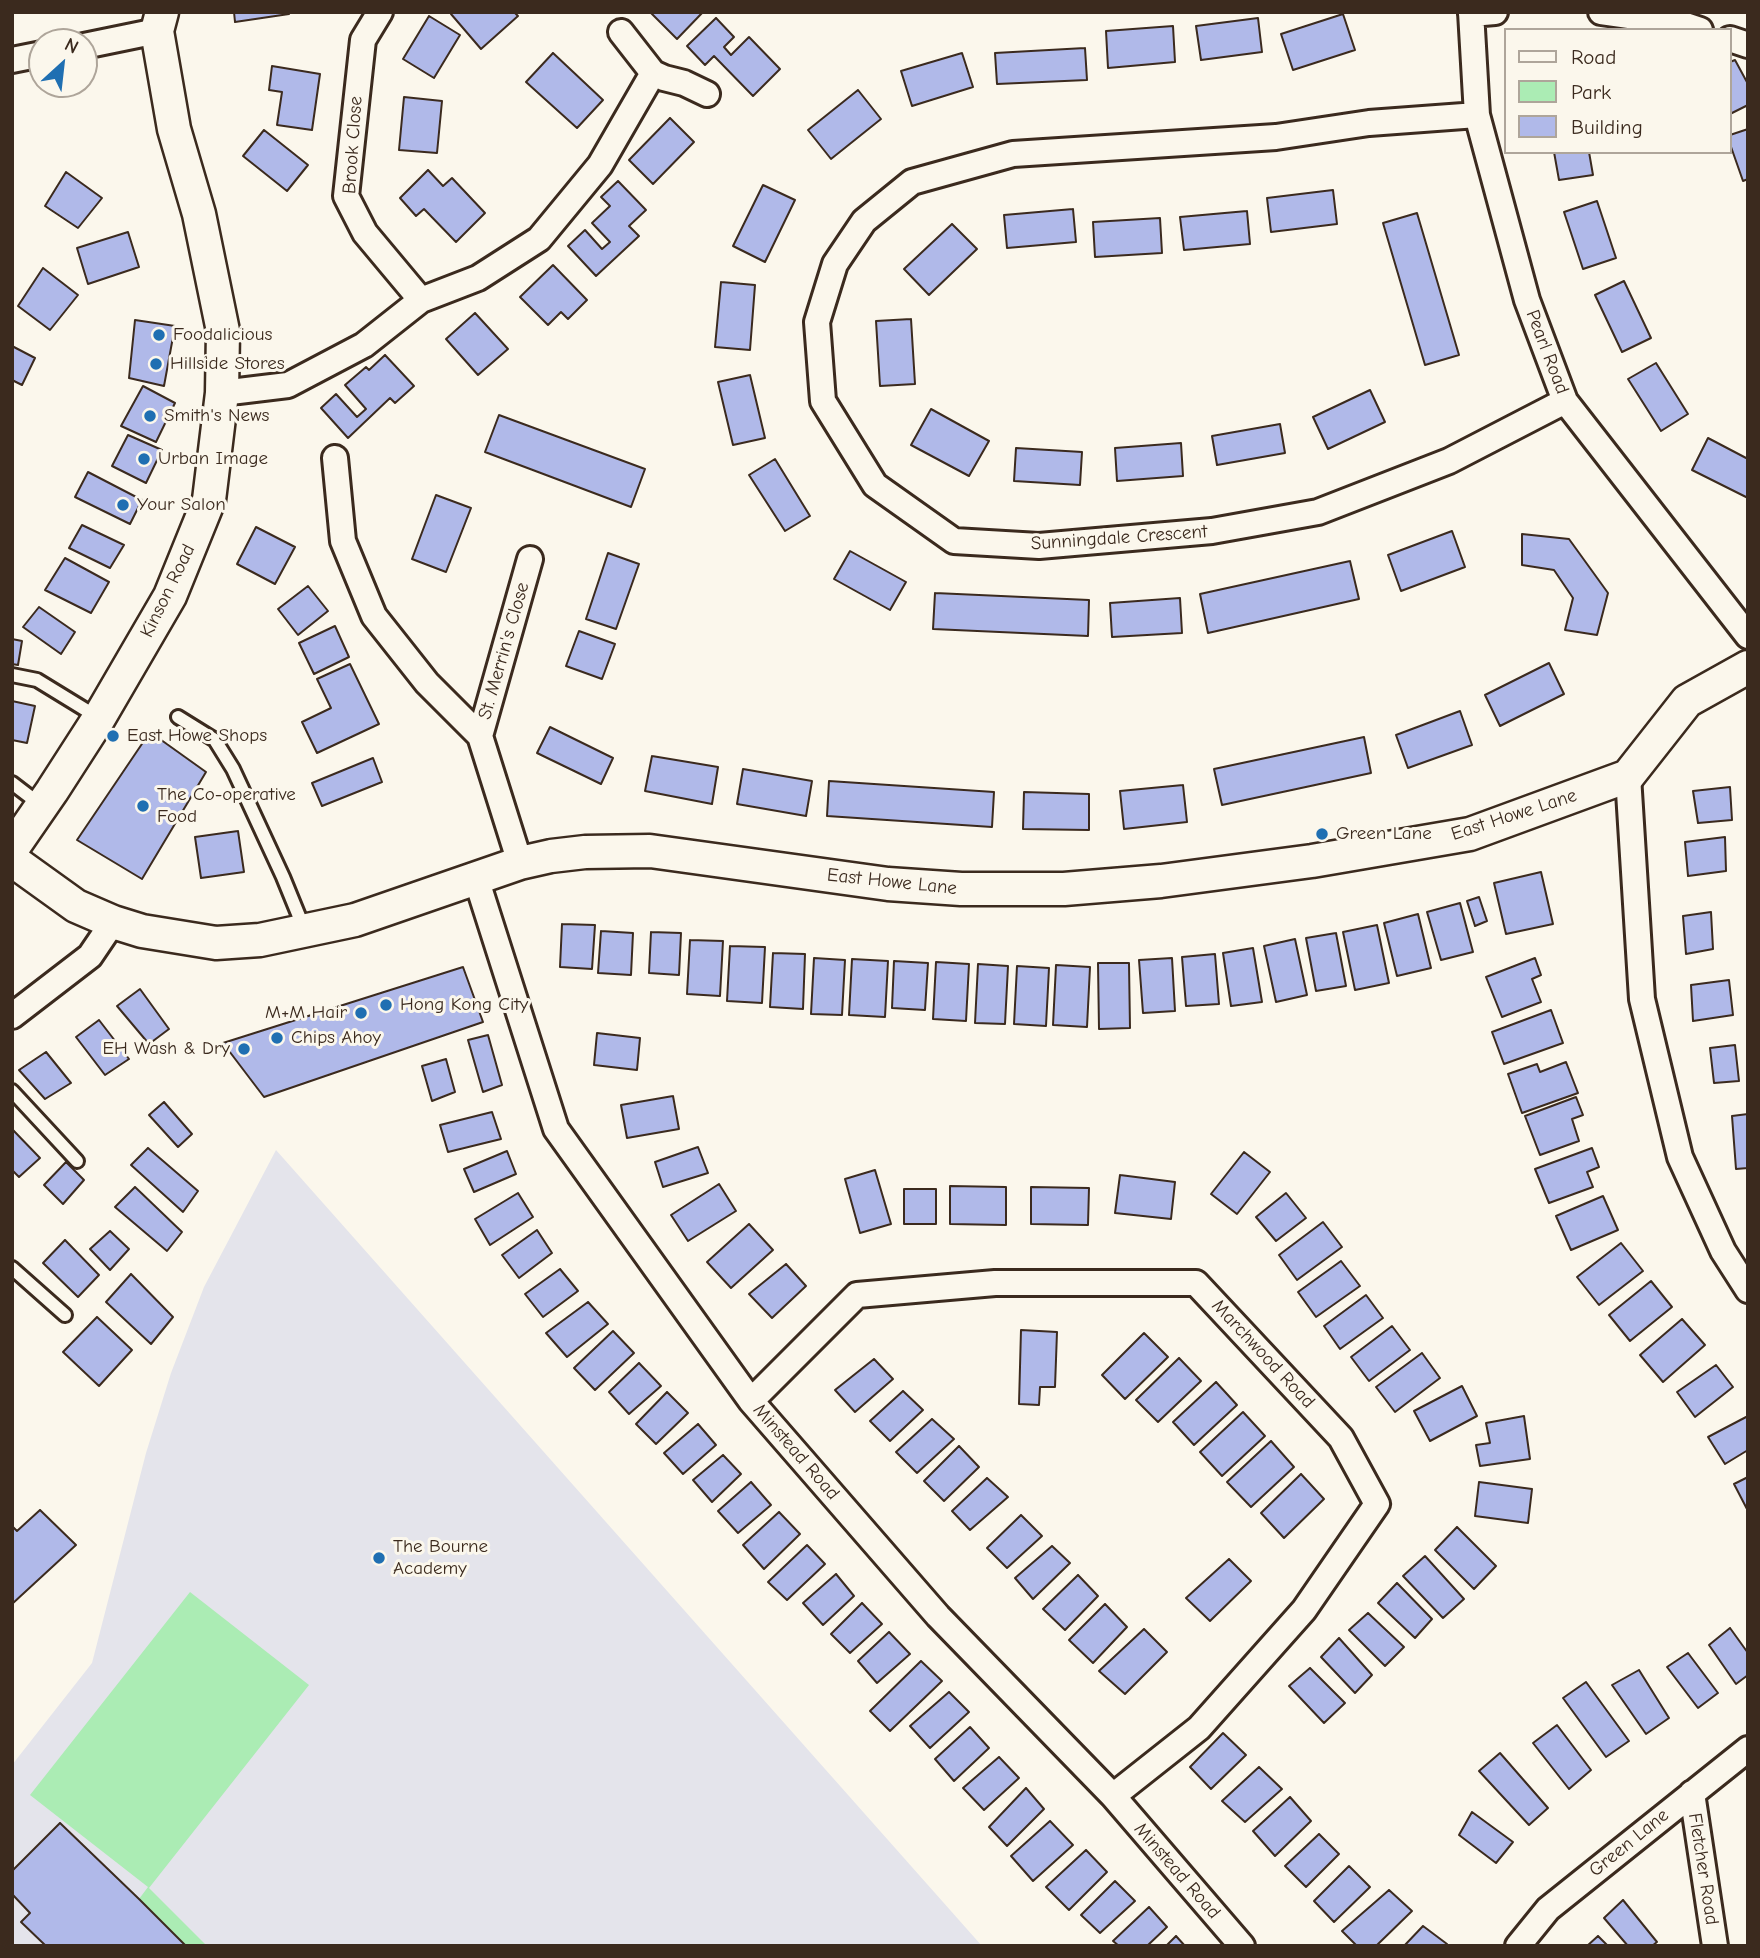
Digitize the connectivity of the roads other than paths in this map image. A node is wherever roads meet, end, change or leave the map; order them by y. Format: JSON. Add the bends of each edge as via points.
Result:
{"nodes":[{"id":1,"x":380,"y":12,"type":"edge"},
{"id":2,"x":1601,"y":12,"type":"edge"},
{"id":3,"x":1479,"y":13,"type":"edge"},
{"id":4,"x":160,"y":22,"type":"edge"},
{"id":5,"x":1694,"y":28,"type":"edge"},
{"id":6,"x":621,"y":32,"type":"dead end"},
{"id":7,"x":98,"y":42,"type":"edge"},
{"id":8,"x":653,"y":73,"type":"junction"},
{"id":9,"x":707,"y":94,"type":"dead end"},
{"id":10,"x":1477,"y":115,"type":"junction"},
{"id":11,"x":421,"y":300,"type":"junction"},
{"id":12,"x":222,"y":393,"type":"junction"},
{"id":13,"x":1565,"y":401,"type":"junction"},
{"id":14,"x":335,"y":458,"type":"dead end"},
{"id":15,"x":530,"y":559,"type":"dead end"},
{"id":16,"x":1748,"y":636,"type":"edge"},
{"id":17,"x":1748,"y":667,"type":"edge"},
{"id":18,"x":12,"y":675,"type":"edge"},
{"id":19,"x":178,"y":717,"type":"dead end"},
{"id":20,"x":99,"y":718,"type":"junction"},
{"id":21,"x":480,"y":736,"type":"junction"},
{"id":22,"x":1628,"y":776,"type":"junction"},
{"id":23,"x":12,"y":783,"type":"edge"},
{"id":24,"x":42,"y":806,"type":"junction"},
{"id":25,"x":12,"y":849,"type":"edge"},
{"id":26,"x":12,"y":860,"type":"edge"},
{"id":27,"x":520,"y":863,"type":"junction"},
{"id":28,"x":476,"y":878,"type":"junction"},
{"id":29,"x":113,"y":922,"type":"junction"},
{"id":30,"x":305,"y":932,"type":"junction"},
{"id":31,"x":12,"y":1016,"type":"edge"},
{"id":32,"x":12,"y":1091,"type":"edge"},
{"id":33,"x":77,"y":1161,"type":"dead end"},
{"id":34,"x":12,"y":1268,"type":"edge"},
{"id":35,"x":1748,"y":1290,"type":"edge"},
{"id":36,"x":65,"y":1315,"type":"dead end"},
{"id":37,"x":751,"y":1401,"type":"junction"},
{"id":38,"x":1748,"y":1749,"type":"edge"},
{"id":39,"x":1692,"y":1793,"type":"junction"},
{"id":40,"x":1113,"y":1796,"type":"junction"},
{"id":41,"x":1242,"y":1946,"type":"edge"},
{"id":42,"x":1518,"y":1946,"type":"edge"},
{"id":43,"x":1715,"y":1946,"type":"edge"}],
"edges":[{"from":1,"to":11,"type":"street","name":"Brook Close","via":[[363,40],[346,196],[365,233]]},
{"from":2,"to":5,"type":"street"},
{"from":3,"to":10,"type":"street","name":"Pearl Road"},
{"from":4,"to":7,"type":"street"},
{"from":4,"to":12,"type":"street","name":"Kinson Road","via":[[174,129],[199,214],[223,331]]},
{"from":6,"to":8,"type":"street"},
{"from":8,"to":9,"type":"street"},
{"from":8,"to":11,"type":"street","via":[[600,165],[539,239],[478,278]]},
{"from":10,"to":13,"type":"street","name":"Pearl Road","via":[[1527,300]]},
{"from":10,"to":13,"type":"street","name":"Sunningdale Crescent","via":[[1368,123],[1276,137],[1013,154],[912,182],[864,221],[835,264],[817,323],[823,401],[875,485],[954,541],[1039,546],[1212,531],[1318,512],[1449,461]]},
{"from":11,"to":12,"type":"street","via":[[364,345],[288,385]]},
{"from":12,"to":20,"type":"street","name":"Kinson Road","via":[[209,499],[170,596]]},
{"from":13,"to":16,"type":"street","name":"Pearl Road"},
{"from":14,"to":21,"type":"street","via":[[343,541],[374,616],[427,683]]},
{"from":15,"to":21,"type":"street","name":"St. Merrin's Close"},
{"from":17,"to":22,"type":"street","via":[[1687,701]]},
{"from":18,"to":20,"type":"lane","via":[[37,680]]},
{"from":19,"to":30,"type":"lane","via":[[215,740],[233,769]]},
{"from":20,"to":24,"type":"street","name":"Kinson Road"},
{"from":21,"to":27,"type":"street","name":"St. Merrin's Close"},
{"from":22,"to":27,"type":"street","name":"East Howe Lane","via":[[1470,834],[1271,867],[1064,889],[888,884],[650,851],[585,852]]},
{"from":22,"to":35,"type":"street","via":[[1645,1012],[1680,1157],[1723,1251]]},
{"from":23,"to":24,"type":"lane"},
{"from":24,"to":25,"type":"street","name":"Kinson Road"},
{"from":26,"to":29,"type":"street","name":"East Howe Lane","via":[[76,906]]},
{"from":27,"to":28,"type":"street","name":"East Howe Lane"},
{"from":28,"to":30,"type":"street","name":"East Howe Lane","via":[[355,920]]},
{"from":28,"to":37,"type":"street","name":"Minstead Road","via":[[556,1129]]},
{"from":29,"to":30,"type":"street","name":"East Howe Lane","via":[[216,943]]},
{"from":29,"to":31,"type":"street","via":[[90,956]]},
{"from":32,"to":33,"type":"lane"},
{"from":34,"to":36,"type":"lane"},
{"from":37,"to":40,"type":"street","name":"Minstead Road","via":[[938,1616]]},
{"from":37,"to":40,"type":"street","name":"Marchwood Road","via":[[857,1295],[995,1283],[1196,1283],[1341,1438],[1377,1504],[1304,1610],[1199,1728]]},
{"from":38,"to":39,"type":"street","name":"Green Lane"},
{"from":39,"to":42,"type":"street","name":"Green Lane","via":[[1548,1909]]},
{"from":39,"to":43,"type":"street","name":"Fletcher Road"},
{"from":40,"to":41,"type":"street","name":"Minstead Road"}]}
